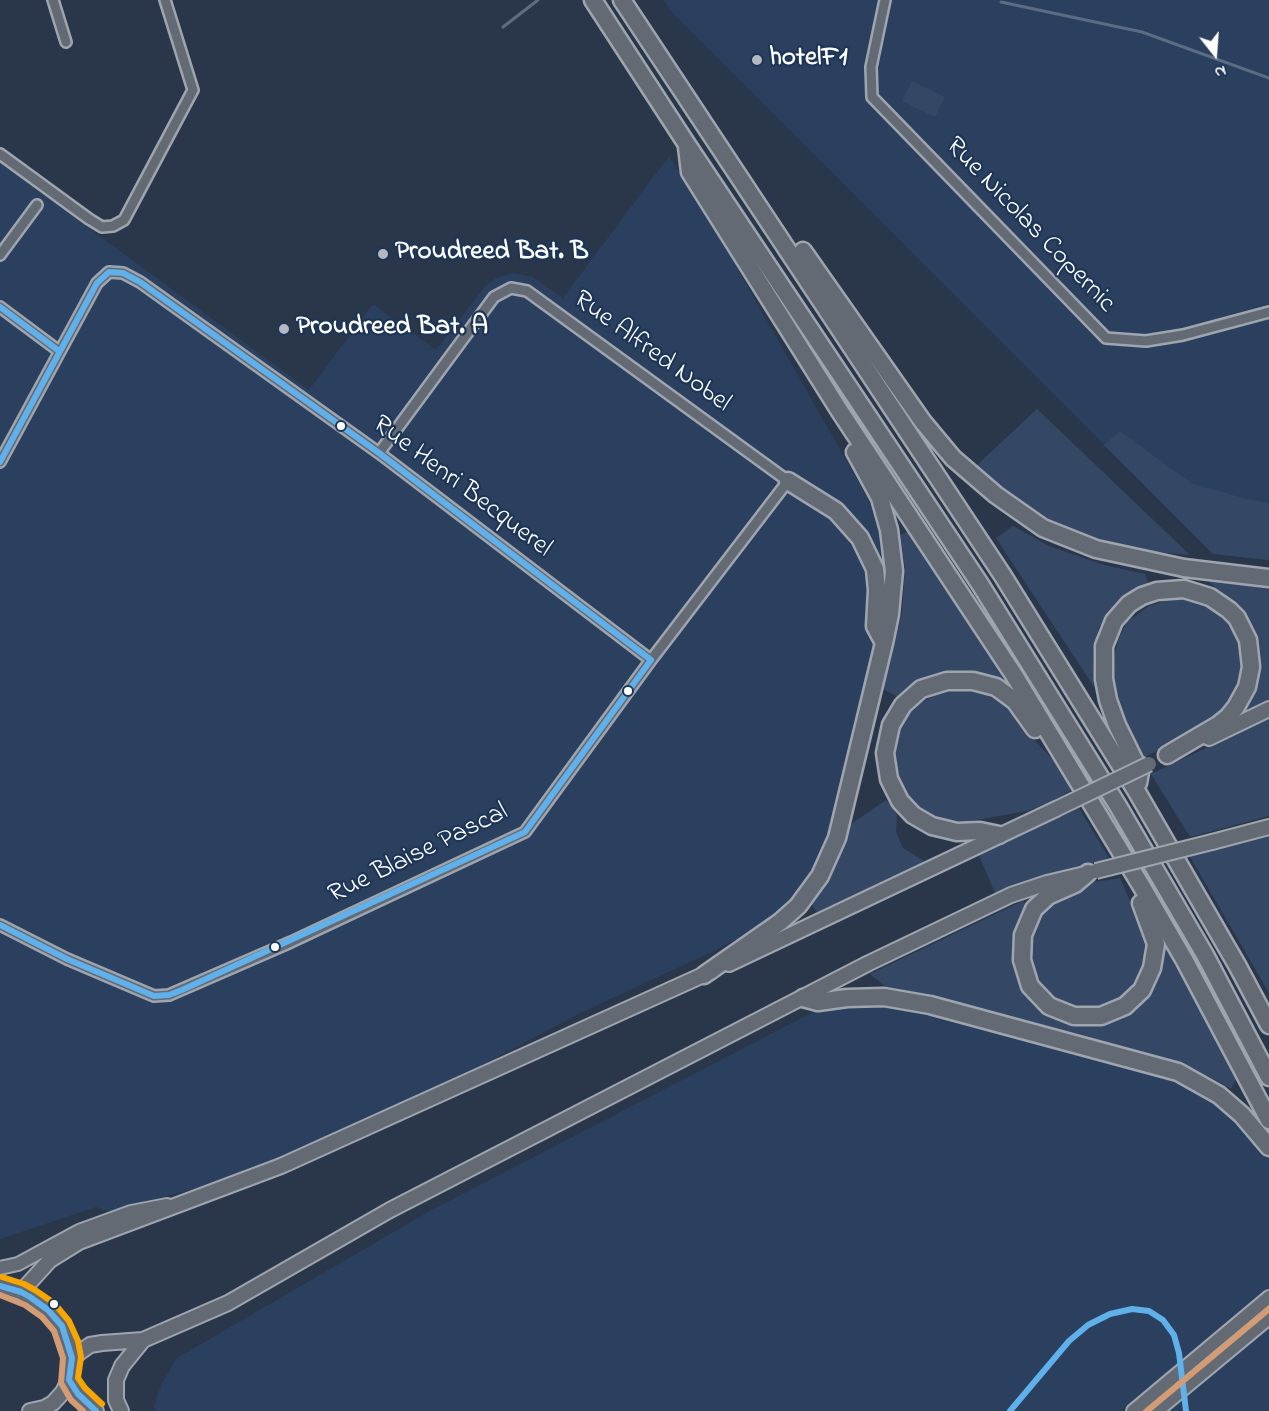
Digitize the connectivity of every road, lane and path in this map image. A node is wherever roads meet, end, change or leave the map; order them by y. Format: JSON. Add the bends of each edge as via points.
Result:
{"nodes":[{"id":1,"x":53,"y":0,"type":"edge"},
{"id":2,"x":165,"y":0,"type":"edge"},
{"id":3,"x":593,"y":0,"type":"edge"},
{"id":4,"x":622,"y":0,"type":"edge"},
{"id":5,"x":885,"y":0,"type":"edge"},
{"id":6,"x":66,"y":42,"type":"dead end"},
{"id":7,"x":686,"y":143,"type":"junction"},
{"id":8,"x":0,"y":154,"type":"edge"},
{"id":9,"x":37,"y":205,"type":"dead end"},
{"id":10,"x":765,"y":215,"type":"junction"},
{"id":11,"x":0,"y":255,"type":"edge"},
{"id":12,"x":0,"y":307,"type":"edge"},
{"id":13,"x":1269,"y":312,"type":"edge"},
{"id":14,"x":59,"y":351,"type":"junction"},
{"id":15,"x":839,"y":410,"type":"junction"},
{"id":16,"x":379,"y":453,"type":"junction"},
{"id":17,"x":0,"y":462,"type":"edge"},
{"id":18,"x":789,"y":482,"type":"junction"},
{"id":19,"x":1269,"y":567,"type":"edge"},
{"id":20,"x":1184,"y":568,"type":"junction"},
{"id":21,"x":1269,"y":578,"type":"edge"},
{"id":22,"x":885,"y":643,"type":"junction"},
{"id":23,"x":651,"y":660,"type":"junction"},
{"id":24,"x":1269,"y":709,"type":"edge"},
{"id":25,"x":1050,"y":734,"type":"junction"},
{"id":26,"x":1167,"y":755,"type":"junction"},
{"id":27,"x":1137,"y":792,"type":"junction"},
{"id":28,"x":1269,"y":827,"type":"edge"},
{"id":29,"x":999,"y":835,"type":"junction"},
{"id":30,"x":1092,"y":872,"type":"junction"},
{"id":31,"x":1142,"y":887,"type":"junction"},
{"id":32,"x":0,"y":925,"type":"edge"},
{"id":33,"x":704,"y":975,"type":"junction"},
{"id":34,"x":803,"y":998,"type":"junction"},
{"id":35,"x":1269,"y":1025,"type":"edge"},
{"id":36,"x":1269,"y":1077,"type":"edge"},
{"id":37,"x":1269,"y":1120,"type":"edge"},
{"id":38,"x":1269,"y":1147,"type":"edge"},
{"id":39,"x":183,"y":1202,"type":"junction"},
{"id":40,"x":0,"y":1268,"type":"edge"},
{"id":41,"x":0,"y":1286,"type":"edge"},
{"id":42,"x":21,"y":1292,"type":"junction"},
{"id":43,"x":1269,"y":1297,"type":"edge"},
{"id":44,"x":1269,"y":1318,"type":"edge"},
{"id":45,"x":143,"y":1340,"type":"junction"},
{"id":46,"x":72,"y":1358,"type":"junction"},
{"id":47,"x":69,"y":1380,"type":"junction"},
{"id":48,"x":47,"y":1409,"type":"edge"},
{"id":49,"x":30,"y":1411,"type":"edge"},
{"id":50,"x":96,"y":1411,"type":"edge"},
{"id":51,"x":121,"y":1411,"type":"edge"},
{"id":52,"x":1133,"y":1411,"type":"edge"},
{"id":53,"x":1157,"y":1411,"type":"edge"}],
"edges":[{"from":1,"to":6,"type":"street"},
{"from":2,"to":8,"type":"street","via":[[193,90],[124,220],[102,227]]},
{"from":3,"to":7,"type":"highway"},
{"from":4,"to":10,"type":"highway"},
{"from":5,"to":13,"type":"street","name":"Rue Nicolas Copernic","via":[[871,67],[872,97],[1106,338],[1146,340],[1183,335]]},
{"from":7,"to":15,"type":"highway","via":[[690,172]]},
{"from":7,"to":36,"type":"highway","via":[[993,605],[1124,816],[1205,955]]},
{"from":9,"to":11,"type":"street"},
{"from":10,"to":20,"type":"highway","via":[[784,223],[923,423],[953,458],[996,495],[1043,528],[1096,549]]},
{"from":10,"to":27,"type":"highway","via":[[1004,576]]},
{"from":12,"to":14,"type":"street"},
{"from":14,"to":16,"type":"street","name":"Rue Henri Becquerel","via":[[97,283],[110,272],[123,273]]},
{"from":14,"to":17,"type":"street","name":"Rue Henri Becquerel"},
{"from":15,"to":22,"type":"highway","via":[[845,436],[880,498],[889,530],[894,571]]},
{"from":15,"to":25,"type":"highway"},
{"from":16,"to":18,"type":"street","name":"Rue Alfred Nobel","via":[[494,297],[511,288],[527,291]]},
{"from":16,"to":23,"type":"street","name":"Rue Henri Becquerel"},
{"from":18,"to":22,"type":"highway","via":[[836,511],[860,538],[875,569],[875,626]]},
{"from":18,"to":23,"type":"street","name":"Rue Blaise Pascal"},
{"from":19,"to":20,"type":"highway","via":[[1201,562]]},
{"from":20,"to":21,"type":"highway"},
{"from":22,"to":33,"type":"highway","via":[[837,838],[820,876],[798,906],[780,922]]},
{"from":23,"to":32,"type":"street","name":"Rue Blaise Pascal","via":[[525,832],[182,990],[154,996]]},
{"from":24,"to":26,"type":"main road","via":[[1181,752]]},
{"from":25,"to":29,"type":"highway","via":[[1036,730],[1015,702],[996,687],[973,681],[947,681],[921,689],[903,705],[891,725],[885,753],[889,779],[900,801],[913,815],[932,826],[957,832]]},
{"from":25,"to":31,"type":"highway"},
{"from":26,"to":27,"type":"highway","via":[[1228,717],[1247,687],[1251,667],[1248,640],[1237,618],[1210,597],[1184,589],[1157,591],[1129,604],[1114,621],[1104,646],[1108,700],[1140,772]]},
{"from":26,"to":29,"type":"main road","bridge":true},
{"from":27,"to":35,"type":"highway"},
{"from":28,"to":30,"type":"main road","bridge":true},
{"from":29,"to":33,"type":"main road"},
{"from":30,"to":31,"type":"highway","via":[[1048,896],[1034,909],[1023,935],[1022,960],[1030,986],[1048,1006],[1074,1016],[1101,1016],[1117,1010],[1142,990],[1152,968],[1156,944],[1141,904]]},
{"from":30,"to":34,"type":"main road","via":[[1011,895]]},
{"from":31,"to":37,"type":"highway"},
{"from":33,"to":39,"type":"main road","via":[[281,1166]]},
{"from":34,"to":38,"type":"highway","via":[[818,1002],[884,998],[930,1005],[1178,1072],[1219,1095],[1242,1114]]},
{"from":34,"to":45,"type":"main road","via":[[390,1210],[228,1303]]},
{"from":39,"to":40,"type":"main road","via":[[120,1215],[79,1231],[18,1264]]},
{"from":39,"to":42,"type":"main road","via":[[79,1242],[50,1260]]},
{"from":41,"to":42,"type":"main road"},
{"from":42,"to":46,"type":"main road","via":[[48,1310],[62,1326]]},
{"from":43,"to":52,"type":"main road"},
{"from":44,"to":53,"type":"main road"},
{"from":45,"to":46,"type":"main road","via":[[90,1345]]},
{"from":45,"to":51,"type":"main road","via":[[116,1380],[116,1400]]},
{"from":46,"to":47,"type":"main road"},
{"from":47,"to":48,"type":"main road"},
{"from":47,"to":50,"type":"main road"},
{"from":48,"to":49,"type":"main road"}]}
